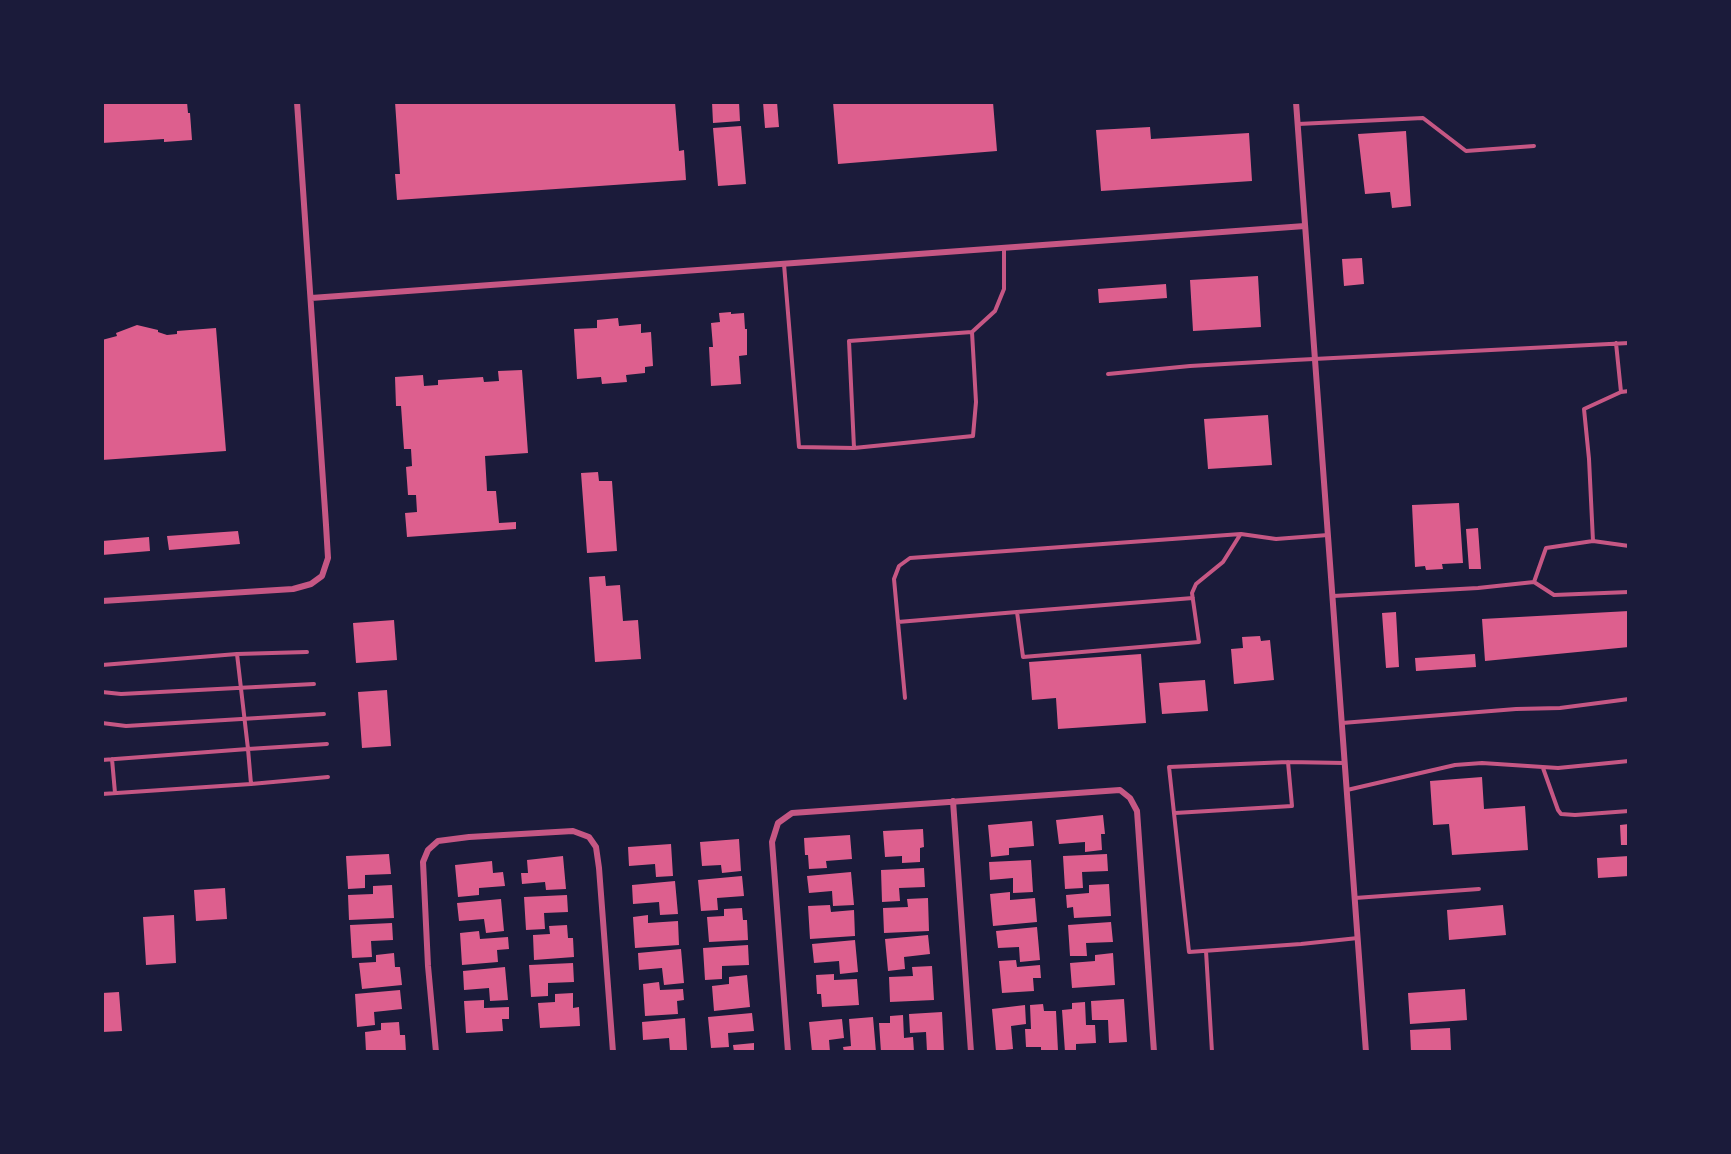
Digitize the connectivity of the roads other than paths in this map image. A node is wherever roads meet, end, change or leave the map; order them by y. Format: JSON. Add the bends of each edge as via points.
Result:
{"nodes":[{"id":1,"x":297,"y":102,"type":"edge"},
{"id":2,"x":1296,"y":102,"type":"edge"},
{"id":3,"x":1298,"y":124,"type":"junction"},
{"id":4,"x":1534,"y":146,"type":"dead end"},
{"id":5,"x":1305,"y":226,"type":"junction"},
{"id":6,"x":1004,"y":249,"type":"junction"},
{"id":7,"x":784,"y":264,"type":"junction"},
{"id":8,"x":311,"y":298,"type":"junction"},
{"id":9,"x":972,"y":332,"type":"junction"},
{"id":10,"x":1616,"y":343,"type":"junction"},
{"id":11,"x":1629,"y":343,"type":"edge"},
{"id":12,"x":1316,"y":358,"type":"junction"},
{"id":13,"x":1108,"y":375,"type":"dead end"},
{"id":14,"x":1629,"y":391,"type":"edge"},
{"id":15,"x":1621,"y":392,"type":"junction"},
{"id":16,"x":854,"y":448,"type":"junction"},
{"id":17,"x":1240,"y":534,"type":"junction"},
{"id":18,"x":1329,"y":535,"type":"junction"},
{"id":19,"x":1593,"y":541,"type":"junction"},
{"id":20,"x":1629,"y":546,"type":"edge"},
{"id":21,"x":1534,"y":582,"type":"junction"},
{"id":22,"x":1629,"y":592,"type":"edge"},
{"id":23,"x":1333,"y":596,"type":"junction"},
{"id":24,"x":1193,"y":598,"type":"junction"},
{"id":25,"x":102,"y":601,"type":"edge"},
{"id":26,"x":1017,"y":612,"type":"junction"},
{"id":27,"x":898,"y":622,"type":"junction"},
{"id":28,"x":307,"y":652,"type":"dead end"},
{"id":29,"x":237,"y":654,"type":"junction"},
{"id":30,"x":102,"y":665,"type":"edge"},
{"id":31,"x":314,"y":684,"type":"dead end"},
{"id":32,"x":241,"y":688,"type":"junction"},
{"id":33,"x":102,"y":692,"type":"edge"},
{"id":34,"x":905,"y":698,"type":"dead end"},
{"id":35,"x":1629,"y":699,"type":"edge"},
{"id":36,"x":324,"y":714,"type":"dead end"},
{"id":37,"x":244,"y":720,"type":"junction"},
{"id":38,"x":102,"y":723,"type":"edge"},
{"id":39,"x":1342,"y":723,"type":"junction"},
{"id":40,"x":327,"y":744,"type":"dead end"},
{"id":41,"x":248,"y":749,"type":"junction"},
{"id":42,"x":112,"y":759,"type":"junction"},
{"id":43,"x":102,"y":760,"type":"edge"},
{"id":44,"x":1629,"y":761,"type":"edge"},
{"id":45,"x":1288,"y":762,"type":"junction"},
{"id":46,"x":1345,"y":763,"type":"junction"},
{"id":47,"x":1543,"y":768,"type":"junction"},
{"id":48,"x":328,"y":777,"type":"dead end"},
{"id":49,"x":251,"y":784,"type":"junction"},
{"id":50,"x":1347,"y":790,"type":"junction"},
{"id":51,"x":115,"y":793,"type":"junction"},
{"id":52,"x":102,"y":794,"type":"edge"},
{"id":53,"x":953,"y":801,"type":"junction"},
{"id":54,"x":1629,"y":811,"type":"edge"},
{"id":55,"x":1175,"y":813,"type":"junction"},
{"id":56,"x":1479,"y":889,"type":"dead end"},
{"id":57,"x":1355,"y":898,"type":"junction"},
{"id":58,"x":1358,"y":938,"type":"junction"},
{"id":59,"x":1206,"y":951,"type":"junction"},
{"id":60,"x":436,"y":1052,"type":"edge"},
{"id":61,"x":613,"y":1052,"type":"edge"},
{"id":62,"x":788,"y":1052,"type":"edge"},
{"id":63,"x":971,"y":1052,"type":"edge"},
{"id":64,"x":1154,"y":1052,"type":"edge"},
{"id":65,"x":1212,"y":1052,"type":"edge"},
{"id":66,"x":1366,"y":1052,"type":"edge"}],
"edges":[{"from":1,"to":8,"type":"street"},
{"from":2,"to":3,"type":"street"},
{"from":3,"to":4,"type":"lane","via":[[1423,118],[1466,151]]},
{"from":3,"to":5,"type":"street"},
{"from":5,"to":6,"type":"street"},
{"from":5,"to":12,"type":"street"},
{"from":6,"to":7,"type":"street"},
{"from":6,"to":9,"type":"lane","via":[[1004,289],[995,310]]},
{"from":7,"to":8,"type":"street"},
{"from":7,"to":16,"type":"lane","via":[[799,447]]},
{"from":8,"to":25,"type":"street","via":[[328,558],[322,576],[293,589]]},
{"from":9,"to":16,"type":"lane","via":[[976,402],[973,436]]},
{"from":9,"to":16,"type":"lane","via":[[849,341]]},
{"from":10,"to":11,"type":"lane"},
{"from":10,"to":12,"type":"lane"},
{"from":10,"to":15,"type":"lane"},
{"from":12,"to":13,"type":"lane"},
{"from":12,"to":18,"type":"street"},
{"from":14,"to":15,"type":"lane"},
{"from":15,"to":19,"type":"lane","via":[[1584,409]]},
{"from":17,"to":18,"type":"lane","via":[[1276,539]]},
{"from":17,"to":24,"type":"lane","via":[[1223,562],[1196,584]]},
{"from":17,"to":27,"type":"lane","via":[[910,558],[899,566],[894,579]]},
{"from":18,"to":23,"type":"street"},
{"from":19,"to":20,"type":"lane"},
{"from":19,"to":21,"type":"lane","via":[[1546,548]]},
{"from":21,"to":22,"type":"lane","via":[[1554,595]]},
{"from":21,"to":23,"type":"lane"},
{"from":23,"to":39,"type":"street"},
{"from":24,"to":26,"type":"lane"},
{"from":24,"to":26,"type":"lane","via":[[1199,642],[1023,657]]},
{"from":26,"to":27,"type":"lane"},
{"from":27,"to":34,"type":"lane"},
{"from":28,"to":29,"type":"lane"},
{"from":29,"to":30,"type":"lane"},
{"from":29,"to":32,"type":"lane"},
{"from":31,"to":32,"type":"lane"},
{"from":32,"to":33,"type":"lane"},
{"from":32,"to":37,"type":"lane"},
{"from":35,"to":39,"type":"lane","via":[[1560,708]]},
{"from":36,"to":37,"type":"lane"},
{"from":37,"to":38,"type":"lane","via":[[126,726]]},
{"from":37,"to":41,"type":"lane"},
{"from":39,"to":46,"type":"street"},
{"from":40,"to":41,"type":"lane"},
{"from":41,"to":42,"type":"lane"},
{"from":41,"to":49,"type":"lane"},
{"from":42,"to":43,"type":"lane"},
{"from":42,"to":51,"type":"lane"},
{"from":44,"to":47,"type":"lane"},
{"from":45,"to":46,"type":"lane"},
{"from":45,"to":55,"type":"lane","via":[[1292,806]]},
{"from":45,"to":55,"type":"lane","via":[[1169,767]]},
{"from":46,"to":50,"type":"street"},
{"from":47,"to":50,"type":"lane","via":[[1455,765]]},
{"from":47,"to":54,"type":"lane","via":[[1561,814]]},
{"from":48,"to":49,"type":"lane"},
{"from":49,"to":51,"type":"lane"},
{"from":50,"to":57,"type":"street"},
{"from":51,"to":52,"type":"lane"},
{"from":53,"to":62,"type":"street","via":[[792,813],[777,823],[772,842]]},
{"from":53,"to":63,"type":"street"},
{"from":53,"to":64,"type":"street","via":[[1120,790],[1130,798],[1137,812]]},
{"from":55,"to":59,"type":"lane","via":[[1189,952]]},
{"from":56,"to":57,"type":"lane"},
{"from":57,"to":58,"type":"street"},
{"from":58,"to":59,"type":"lane"},
{"from":58,"to":66,"type":"street"},
{"from":59,"to":65,"type":"lane"},
{"from":60,"to":61,"type":"street","via":[[423,862],[428,850],[438,841],[573,831],[589,837],[596,847]]}]}
